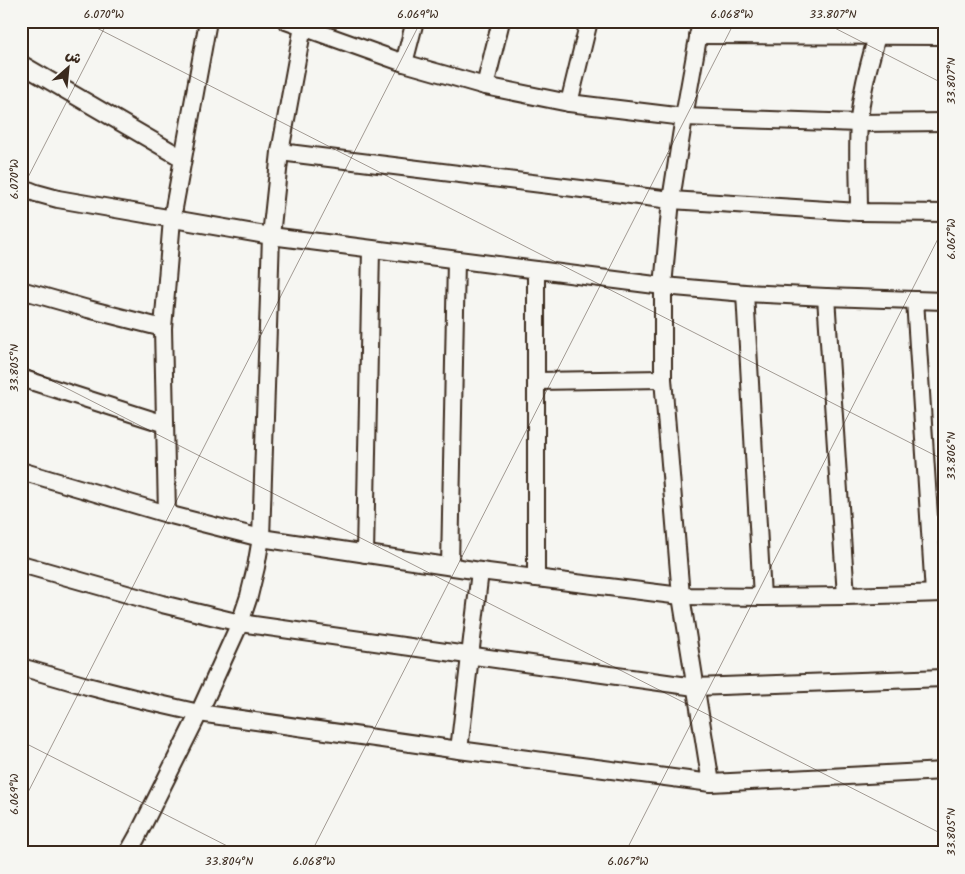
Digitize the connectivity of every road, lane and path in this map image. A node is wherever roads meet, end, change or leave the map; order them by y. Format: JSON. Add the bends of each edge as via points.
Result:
{"nodes":[{"id":1,"x":208,"y":21,"type":"edge"},
{"id":2,"x":286,"y":21,"type":"edge"},
{"id":3,"x":414,"y":21,"type":"edge"},
{"id":4,"x":501,"y":21,"type":"edge"},
{"id":5,"x":589,"y":21,"type":"edge"},
{"id":6,"x":304,"y":25,"type":"edge"},
{"id":7,"x":700,"y":28,"type":"edge"},
{"id":8,"x":792,"y":28,"type":"edge"},
{"id":9,"x":879,"y":28,"type":"edge"},
{"id":10,"x":944,"y":36,"type":"edge"},
{"id":11,"x":404,"y":63,"type":"junction"},
{"id":12,"x":21,"y":64,"type":"edge"},
{"id":13,"x":485,"y":86,"type":"junction"},
{"id":14,"x":569,"y":103,"type":"junction"},
{"id":15,"x":684,"y":117,"type":"junction"},
{"id":16,"x":944,"y":122,"type":"edge"},
{"id":17,"x":859,"y":123,"type":"junction"},
{"id":18,"x":280,"y":152,"type":"junction"},
{"id":19,"x":182,"y":158,"type":"junction"},
{"id":20,"x":21,"y":187,"type":"edge"},
{"id":21,"x":672,"y":200,"type":"junction"},
{"id":22,"x":858,"y":212,"type":"junction"},
{"id":23,"x":944,"y":213,"type":"edge"},
{"id":24,"x":172,"y":219,"type":"junction"},
{"id":25,"x":271,"y":236,"type":"junction"},
{"id":26,"x":372,"y":250,"type":"junction"},
{"id":27,"x":456,"y":260,"type":"junction"},
{"id":28,"x":536,"y":270,"type":"junction"},
{"id":29,"x":663,"y":286,"type":"junction"},
{"id":30,"x":21,"y":290,"type":"edge"},
{"id":31,"x":745,"y":293,"type":"junction"},
{"id":32,"x":826,"y":298,"type":"junction"},
{"id":33,"x":915,"y":300,"type":"junction"},
{"id":34,"x":941,"y":305,"type":"edge"},
{"id":35,"x":163,"y":328,"type":"junction"},
{"id":36,"x":21,"y":378,"type":"edge"},
{"id":37,"x":663,"y":379,"type":"junction"},
{"id":38,"x":536,"y":381,"type":"junction"},
{"id":39,"x":165,"y":424,"type":"junction"},
{"id":40,"x":21,"y":471,"type":"edge"},
{"id":41,"x":167,"y":514,"type":"junction"},
{"id":42,"x":261,"y":538,"type":"junction"},
{"id":43,"x":365,"y":554,"type":"junction"},
{"id":44,"x":21,"y":564,"type":"edge"},
{"id":45,"x":450,"y":566,"type":"junction"},
{"id":46,"x":480,"y":571,"type":"junction"},
{"id":47,"x":536,"y":578,"type":"junction"},
{"id":48,"x":939,"y":593,"type":"edge"},
{"id":49,"x":681,"y":596,"type":"junction"},
{"id":50,"x":846,"y":596,"type":"junction"},
{"id":51,"x":762,"y":597,"type":"junction"},
{"id":52,"x":240,"y":623,"type":"junction"},
{"id":53,"x":470,"y":656,"type":"junction"},
{"id":54,"x":21,"y":667,"type":"edge"},
{"id":55,"x":944,"y":678,"type":"edge"},
{"id":56,"x":695,"y":686,"type":"junction"},
{"id":57,"x":199,"y":713,"type":"junction"},
{"id":58,"x":459,"y":750,"type":"junction"},
{"id":59,"x":944,"y":771,"type":"edge"},
{"id":60,"x":711,"y":784,"type":"junction"},
{"id":61,"x":128,"y":853,"type":"edge"}],
"edges":[{"from":1,"to":19,"type":"street"},
{"from":2,"to":6,"type":"street"},
{"from":3,"to":11,"type":"street"},
{"from":4,"to":13,"type":"street"},
{"from":5,"to":14,"type":"street"},
{"from":6,"to":11,"type":"street"},
{"from":6,"to":18,"type":"street"},
{"from":7,"to":8,"type":"street"},
{"from":7,"to":15,"type":"street"},
{"from":8,"to":9,"type":"street"},
{"from":9,"to":10,"type":"street"},
{"from":9,"to":17,"type":"street"},
{"from":11,"to":13,"type":"street"},
{"from":12,"to":19,"type":"street"},
{"from":13,"to":14,"type":"street"},
{"from":14,"to":15,"type":"street"},
{"from":15,"to":17,"type":"street"},
{"from":15,"to":21,"type":"street"},
{"from":16,"to":17,"type":"street"},
{"from":17,"to":22,"type":"street"},
{"from":18,"to":21,"type":"street"},
{"from":18,"to":25,"type":"street"},
{"from":19,"to":24,"type":"street"},
{"from":20,"to":24,"type":"street","via":[[58,199]]},
{"from":21,"to":22,"type":"street"},
{"from":21,"to":29,"type":"street"},
{"from":22,"to":23,"type":"street"},
{"from":24,"to":25,"type":"street"},
{"from":24,"to":35,"type":"street"},
{"from":25,"to":26,"type":"street"},
{"from":25,"to":42,"type":"street"},
{"from":26,"to":27,"type":"street"},
{"from":26,"to":43,"type":"street"},
{"from":27,"to":28,"type":"street"},
{"from":27,"to":45,"type":"street"},
{"from":28,"to":29,"type":"street"},
{"from":28,"to":38,"type":"street"},
{"from":29,"to":31,"type":"street"},
{"from":29,"to":37,"type":"street"},
{"from":30,"to":35,"type":"street"},
{"from":31,"to":32,"type":"street"},
{"from":31,"to":51,"type":"street"},
{"from":32,"to":33,"type":"street"},
{"from":32,"to":50,"type":"street"},
{"from":33,"to":34,"type":"street"},
{"from":33,"to":48,"type":"street"},
{"from":35,"to":39,"type":"street"},
{"from":36,"to":39,"type":"street"},
{"from":37,"to":38,"type":"street"},
{"from":37,"to":49,"type":"street"},
{"from":38,"to":47,"type":"street"},
{"from":39,"to":41,"type":"street"},
{"from":40,"to":41,"type":"street"},
{"from":41,"to":42,"type":"street"},
{"from":42,"to":43,"type":"street"},
{"from":42,"to":52,"type":"street"},
{"from":43,"to":45,"type":"street"},
{"from":44,"to":52,"type":"street"},
{"from":45,"to":46,"type":"street"},
{"from":46,"to":47,"type":"street"},
{"from":46,"to":53,"type":"street"},
{"from":47,"to":49,"type":"street"},
{"from":48,"to":50,"type":"street"},
{"from":49,"to":51,"type":"street"},
{"from":49,"to":56,"type":"street"},
{"from":50,"to":51,"type":"street"},
{"from":52,"to":53,"type":"street"},
{"from":52,"to":57,"type":"street"},
{"from":53,"to":56,"type":"street"},
{"from":53,"to":58,"type":"street"},
{"from":54,"to":57,"type":"street"},
{"from":55,"to":56,"type":"street"},
{"from":56,"to":60,"type":"street"},
{"from":57,"to":58,"type":"street"},
{"from":57,"to":61,"type":"street"},
{"from":58,"to":60,"type":"street"},
{"from":59,"to":60,"type":"street"}]}
